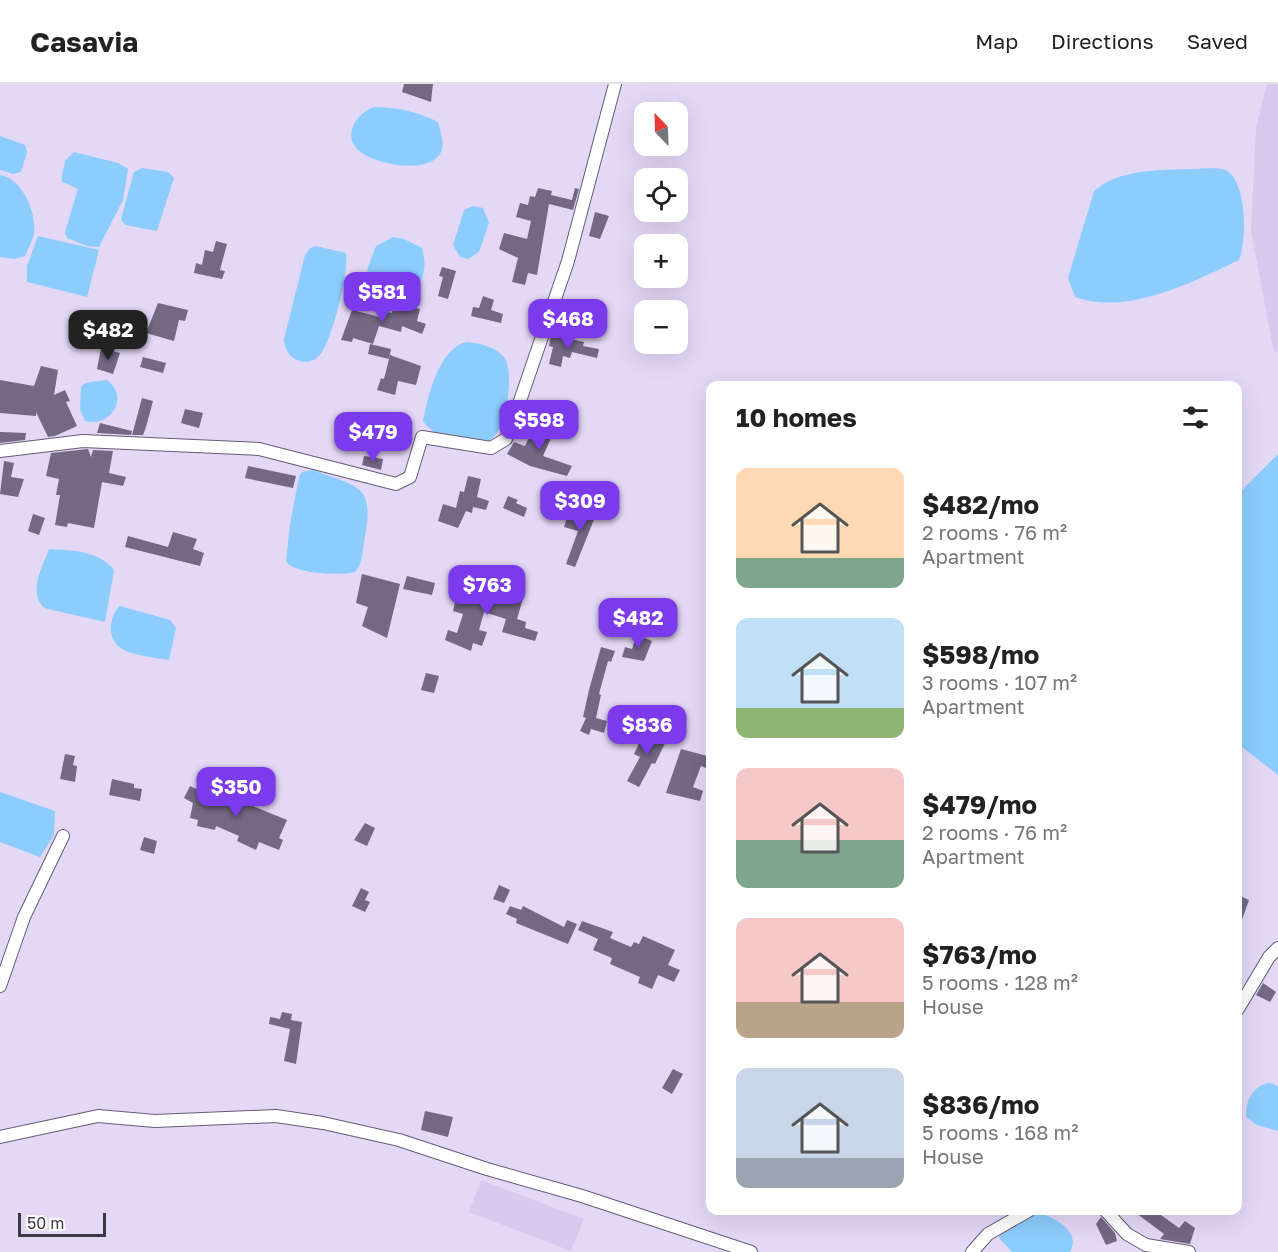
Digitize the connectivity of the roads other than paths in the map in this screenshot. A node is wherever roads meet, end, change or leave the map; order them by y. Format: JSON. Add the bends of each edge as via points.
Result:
{"nodes":[{"id":1,"x":615,"y":84,"type":"edge"},
{"id":2,"x":0,"y":451,"type":"edge"},
{"id":3,"x":63,"y":836,"type":"dead end"},
{"id":4,"x":1278,"y":948,"type":"edge"},
{"id":5,"x":0,"y":986,"type":"edge"},
{"id":6,"x":1242,"y":1004,"type":"edge"},
{"id":7,"x":0,"y":1137,"type":"edge"},
{"id":8,"x":1020,"y":1215,"type":"edge"},
{"id":9,"x":1110,"y":1215,"type":"edge"},
{"id":10,"x":751,"y":1252,"type":"edge"},
{"id":11,"x":972,"y":1252,"type":"edge"},
{"id":12,"x":1189,"y":1252,"type":"edge"}],
"edges":[{"from":1,"to":2,"type":"street","via":[[568,261],[511,427],[501,443],[491,448],[422,437],[410,477],[396,484],[259,449],[83,441]]},
{"from":3,"to":5,"type":"street","via":[[24,917]]},
{"from":4,"to":6,"type":"street"},
{"from":7,"to":10,"type":"street","via":[[98,1116],[155,1121],[276,1116],[311,1121],[399,1140]]},
{"from":8,"to":11,"type":"street","via":[[988,1234]]},
{"from":9,"to":12,"type":"street","via":[[1127,1234],[1146,1245]]}]}
